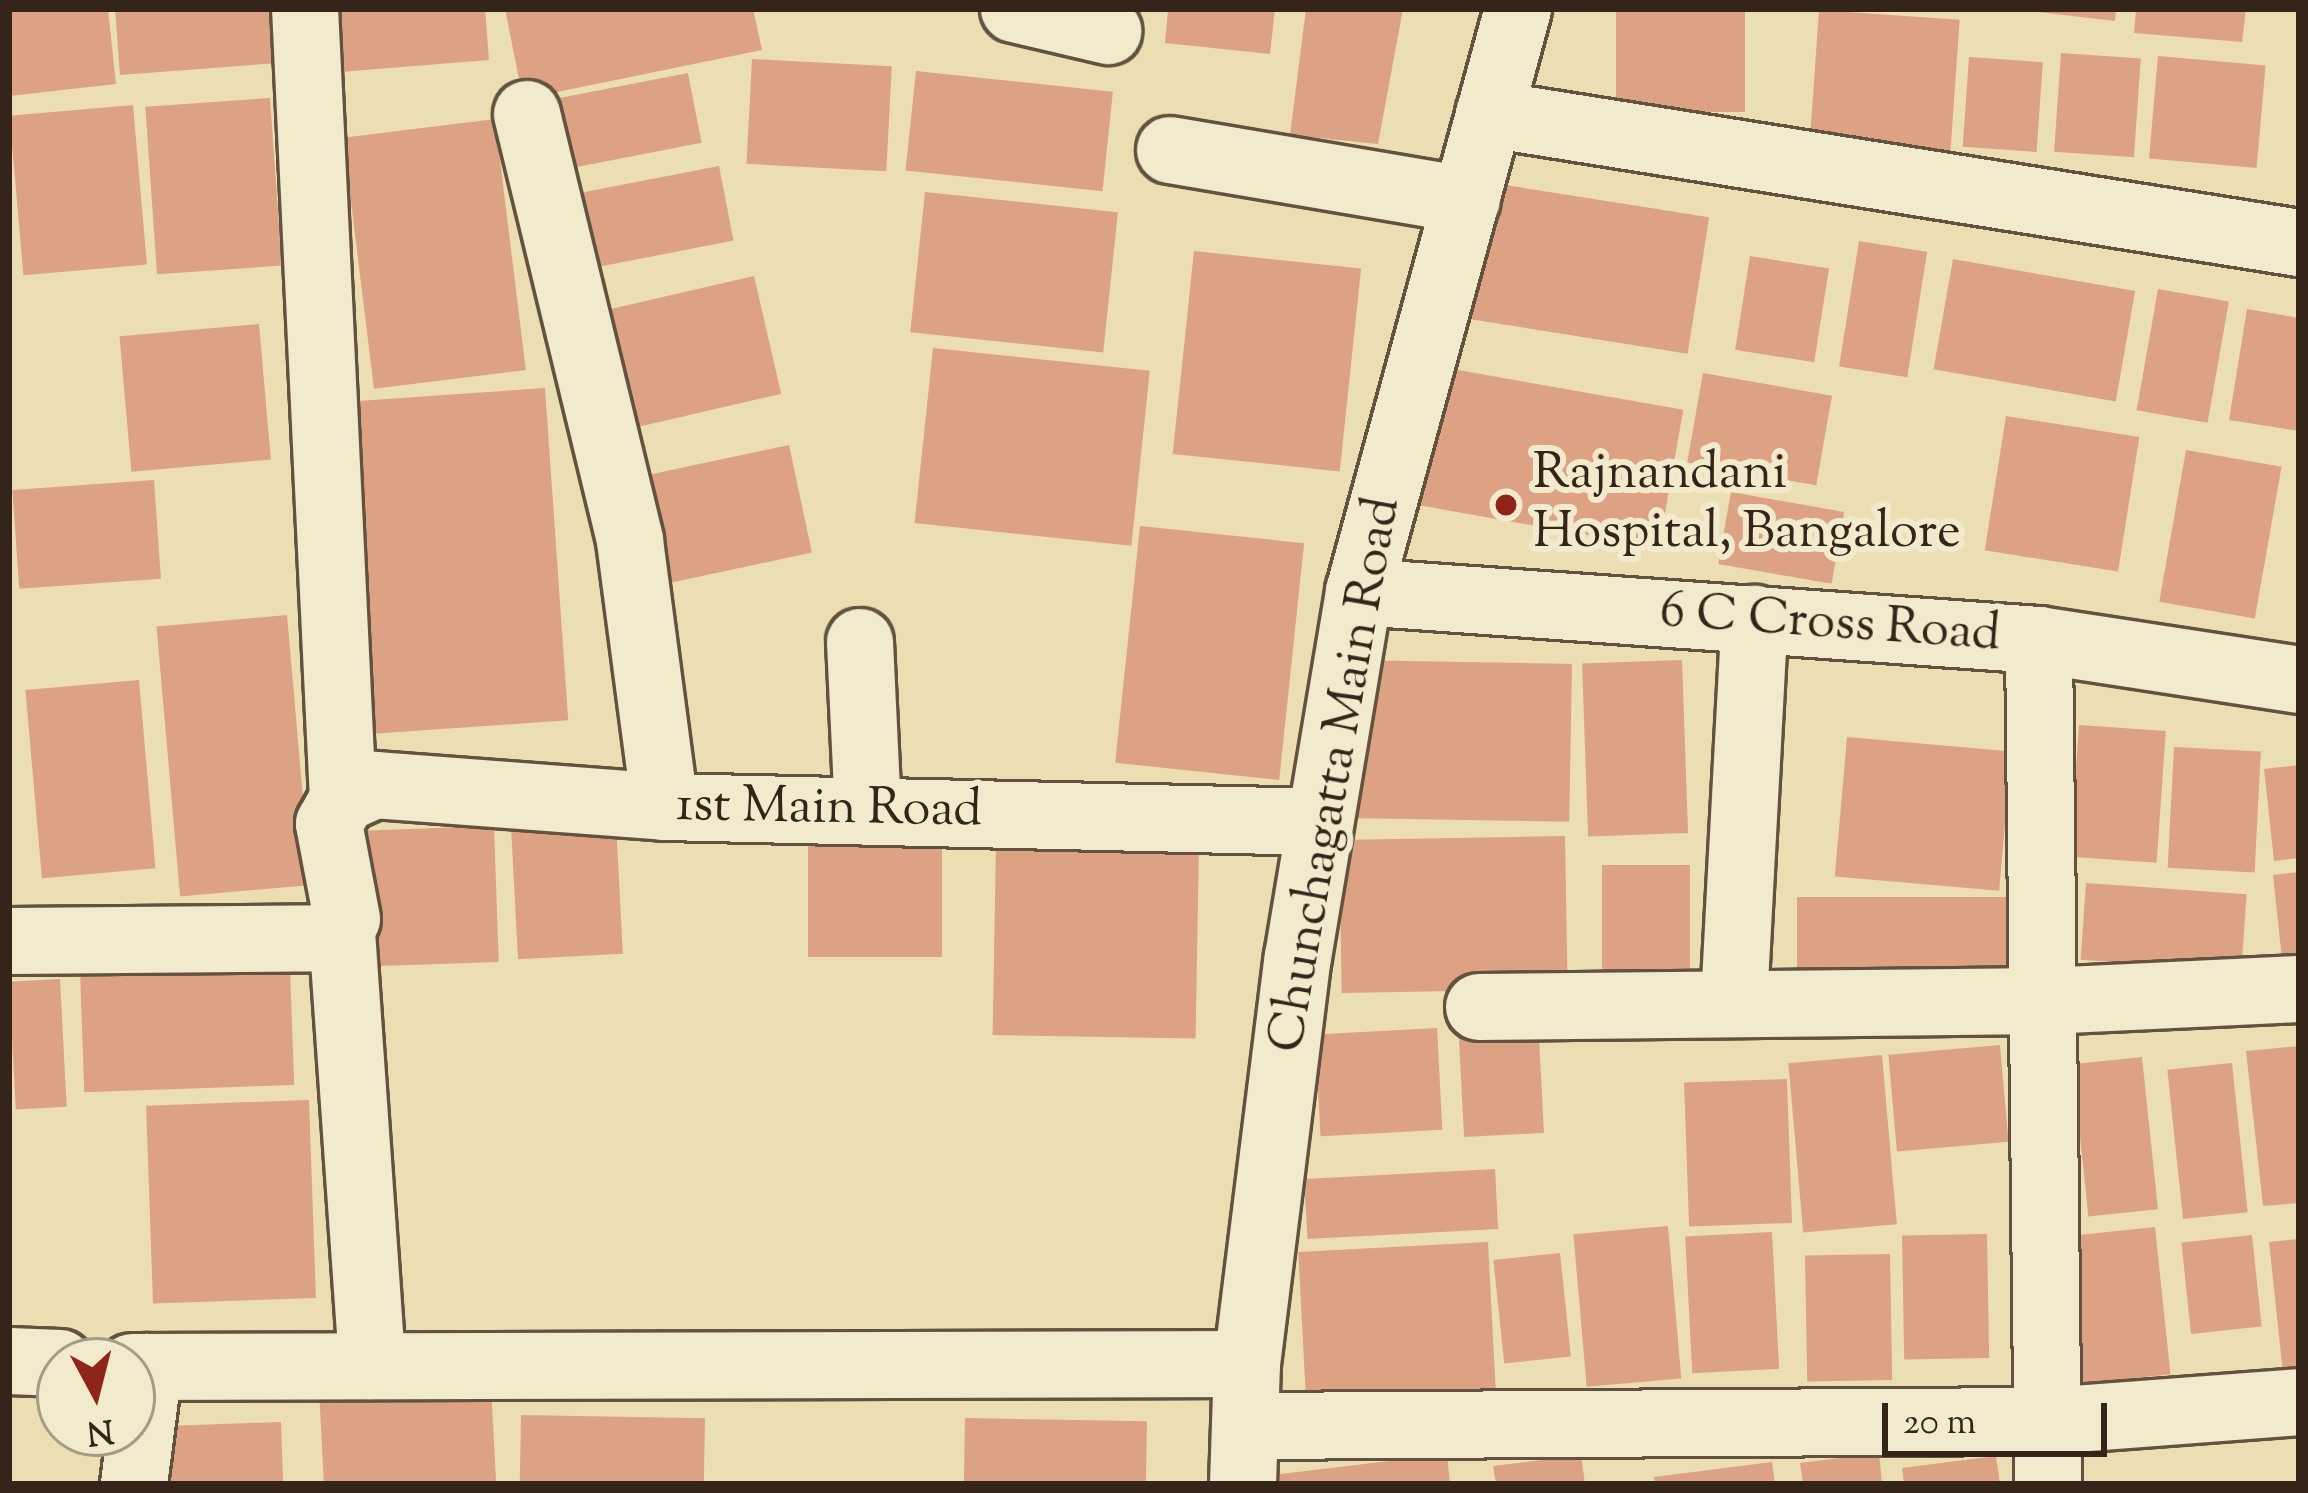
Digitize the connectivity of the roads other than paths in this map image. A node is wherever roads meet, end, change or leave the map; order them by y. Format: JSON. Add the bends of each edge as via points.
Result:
{"nodes":[{"id":1,"x":305,"y":9,"type":"edge"},
{"id":2,"x":1014,"y":9,"type":"edge"},
{"id":3,"x":1518,"y":9,"type":"edge"},
{"id":4,"x":1108,"y":31,"type":"dead end"},
{"id":5,"x":527,"y":114,"type":"dead end"},
{"id":6,"x":1489,"y":114,"type":"junction"},
{"id":7,"x":1170,"y":150,"type":"dead end"},
{"id":8,"x":1467,"y":200,"type":"junction"},
{"id":9,"x":2299,"y":243,"type":"edge"},
{"id":10,"x":1359,"y":592,"type":"junction"},
{"id":11,"x":1755,"y":619,"type":"junction"},
{"id":12,"x":2039,"y":640,"type":"junction"},
{"id":13,"x":860,"y":642,"type":"dead end"},
{"id":14,"x":2299,"y":680,"type":"edge"},
{"id":15,"x":344,"y":799,"type":"junction"},
{"id":16,"x":665,"y":806,"type":"junction"},
{"id":17,"x":868,"y":812,"type":"junction"},
{"id":18,"x":1319,"y":822,"type":"junction"},
{"id":19,"x":341,"y":932,"type":"junction"},
{"id":20,"x":9,"y":941,"type":"edge"},
{"id":21,"x":2299,"y":989,"type":"edge"},
{"id":22,"x":1734,"y":1001,"type":"junction"},
{"id":23,"x":2046,"y":1001,"type":"junction"},
{"id":24,"x":1479,"y":1007,"type":"dead end"},
{"id":25,"x":372,"y":1366,"type":"junction"},
{"id":26,"x":156,"y":1367,"type":"edge"},
{"id":27,"x":2299,"y":1402,"type":"edge"},
{"id":28,"x":1246,"y":1424,"type":"edge"},
{"id":29,"x":2048,"y":1453,"type":"edge"}],
"edges":[{"from":1,"to":15,"type":"street"},
{"from":2,"to":4,"type":"street"},
{"from":3,"to":6,"type":"street","name":"Chunchagatta Main Road"},
{"from":5,"to":16,"type":"street","via":[[630,542]]},
{"from":6,"to":8,"type":"street","name":"Chunchagatta Main Road"},
{"from":6,"to":9,"type":"street"},
{"from":7,"to":8,"type":"street"},
{"from":8,"to":10,"type":"street","name":"Chunchagatta Main Road"},
{"from":10,"to":11,"type":"street","name":"6 C Cross Road"},
{"from":10,"to":18,"type":"street","name":"Chunchagatta Main Road"},
{"from":11,"to":12,"type":"street","name":"6 C Cross Road"},
{"from":11,"to":22,"type":"street"},
{"from":12,"to":14,"type":"street","name":"6 C Cross Road"},
{"from":12,"to":23,"type":"street"},
{"from":13,"to":17,"type":"street"},
{"from":15,"to":16,"type":"street","name":"1st Main Road","via":[[375,785]]},
{"from":15,"to":19,"type":"street","via":[[329,824],[347,919]]},
{"from":16,"to":17,"type":"street","name":"1st Main Road"},
{"from":17,"to":18,"type":"street","name":"1st Main Road"},
{"from":18,"to":28,"type":"street","name":"Chunchagatta Main Road"},
{"from":19,"to":20,"type":"street"},
{"from":19,"to":25,"type":"street"},
{"from":21,"to":23,"type":"street"},
{"from":22,"to":23,"type":"street"},
{"from":22,"to":24,"type":"street"},
{"from":23,"to":29,"type":"street"},
{"from":25,"to":26,"type":"street"},
{"from":25,"to":28,"type":"street"},
{"from":27,"to":29,"type":"street"},
{"from":28,"to":29,"type":"street"}]}
